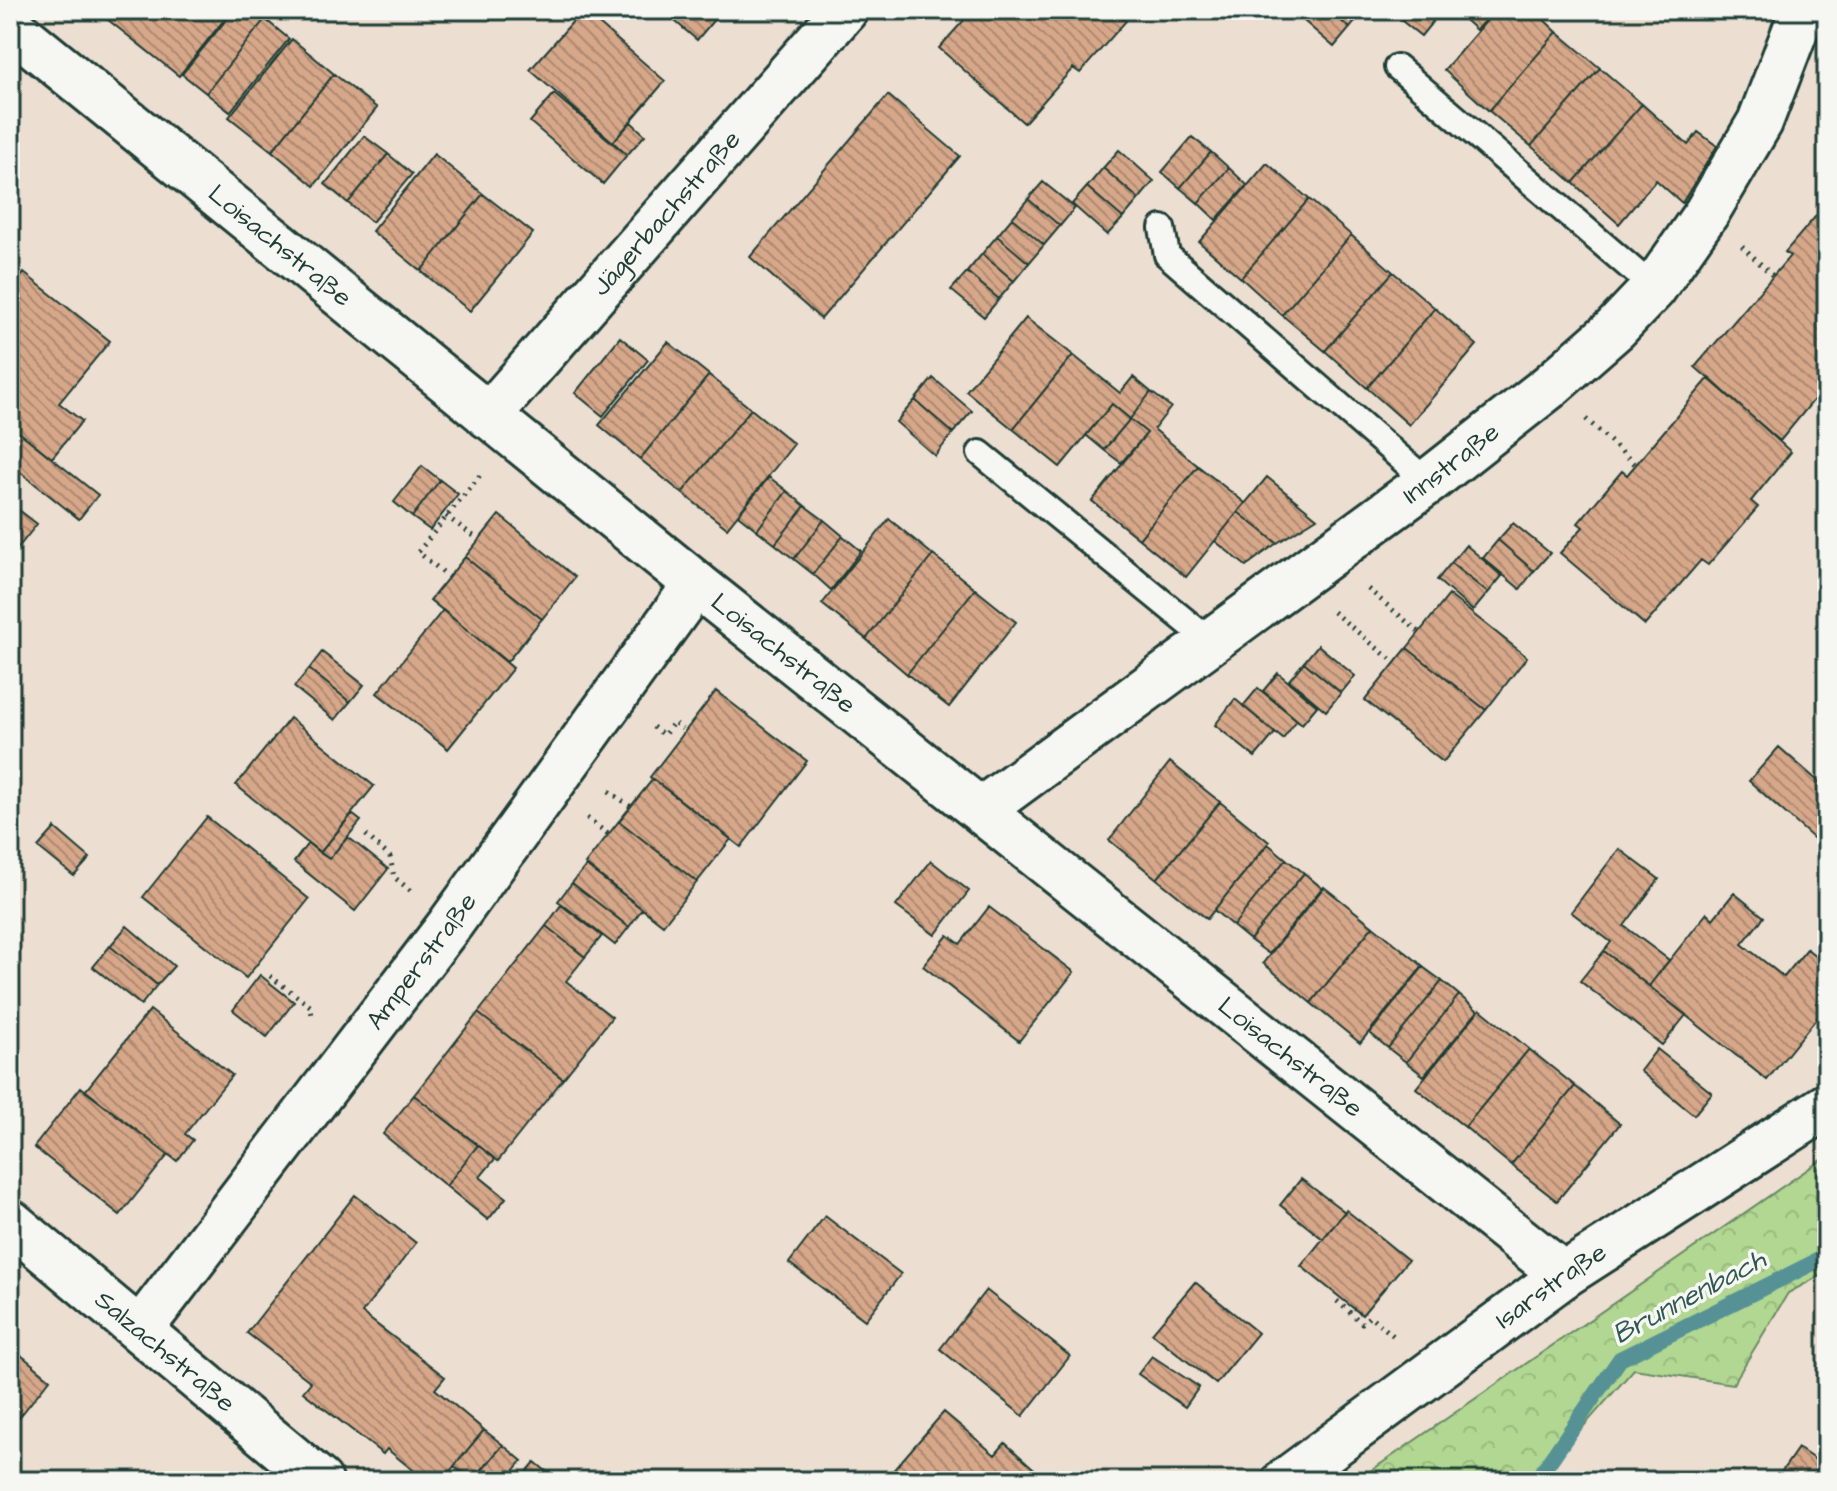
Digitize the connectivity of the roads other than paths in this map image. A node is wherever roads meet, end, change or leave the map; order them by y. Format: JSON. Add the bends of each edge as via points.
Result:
{"nodes":[{"id":1,"x":845,"y":10,"type":"edge"},
{"id":2,"x":1803,"y":10,"type":"edge"},
{"id":3,"x":10,"y":26,"type":"edge"},
{"id":4,"x":1397,"y":67,"type":"dead end"},
{"id":5,"x":1162,"y":228,"type":"dead end"},
{"id":6,"x":1654,"y":288,"type":"junction"},
{"id":7,"x":500,"y":426,"type":"junction"},
{"id":8,"x":980,"y":453,"type":"dead end"},
{"id":9,"x":1428,"y":482,"type":"junction"},
{"id":10,"x":696,"y":584,"type":"junction"},
{"id":11,"x":1210,"y":641,"type":"junction"},
{"id":12,"x":981,"y":810,"type":"junction"},
{"id":13,"x":1827,"y":1106,"type":"edge"},
{"id":14,"x":10,"y":1222,"type":"edge"},
{"id":15,"x":1564,"y":1275,"type":"junction"},
{"id":16,"x":140,"y":1330,"type":"junction"},
{"id":17,"x":320,"y":1481,"type":"edge"},
{"id":18,"x":1285,"y":1481,"type":"edge"}],
"edges":[{"from":1,"to":7,"type":"street","name":"Jägerbachstraße"},
{"from":2,"to":6,"type":"street","name":"Innstraße","via":[[1760,122]]},
{"from":3,"to":7,"type":"street","name":"Loisachstraße"},
{"from":4,"to":6,"type":"lane"},
{"from":5,"to":9,"type":"lane","via":[[1167,255]]},
{"from":6,"to":9,"type":"street","name":"Innstraße","via":[[1550,386]]},
{"from":7,"to":10,"type":"street","name":"Loisachstraße"},
{"from":8,"to":11,"type":"lane"},
{"from":9,"to":11,"type":"street","name":"Innstraße"},
{"from":10,"to":12,"type":"street","name":"Loisachstraße"},
{"from":10,"to":16,"type":"street","name":"Amperstraße","via":[[451,923]]},
{"from":11,"to":12,"type":"street","name":"Innstraße"},
{"from":12,"to":15,"type":"street","name":"Loisachstraße"},
{"from":13,"to":15,"type":"street","name":"Isarstraße"},
{"from":14,"to":16,"type":"street","name":"Salzachstraße"},
{"from":15,"to":18,"type":"street","name":"Isarstraße"},
{"from":16,"to":17,"type":"street","name":"Salzachstraße"}]}
